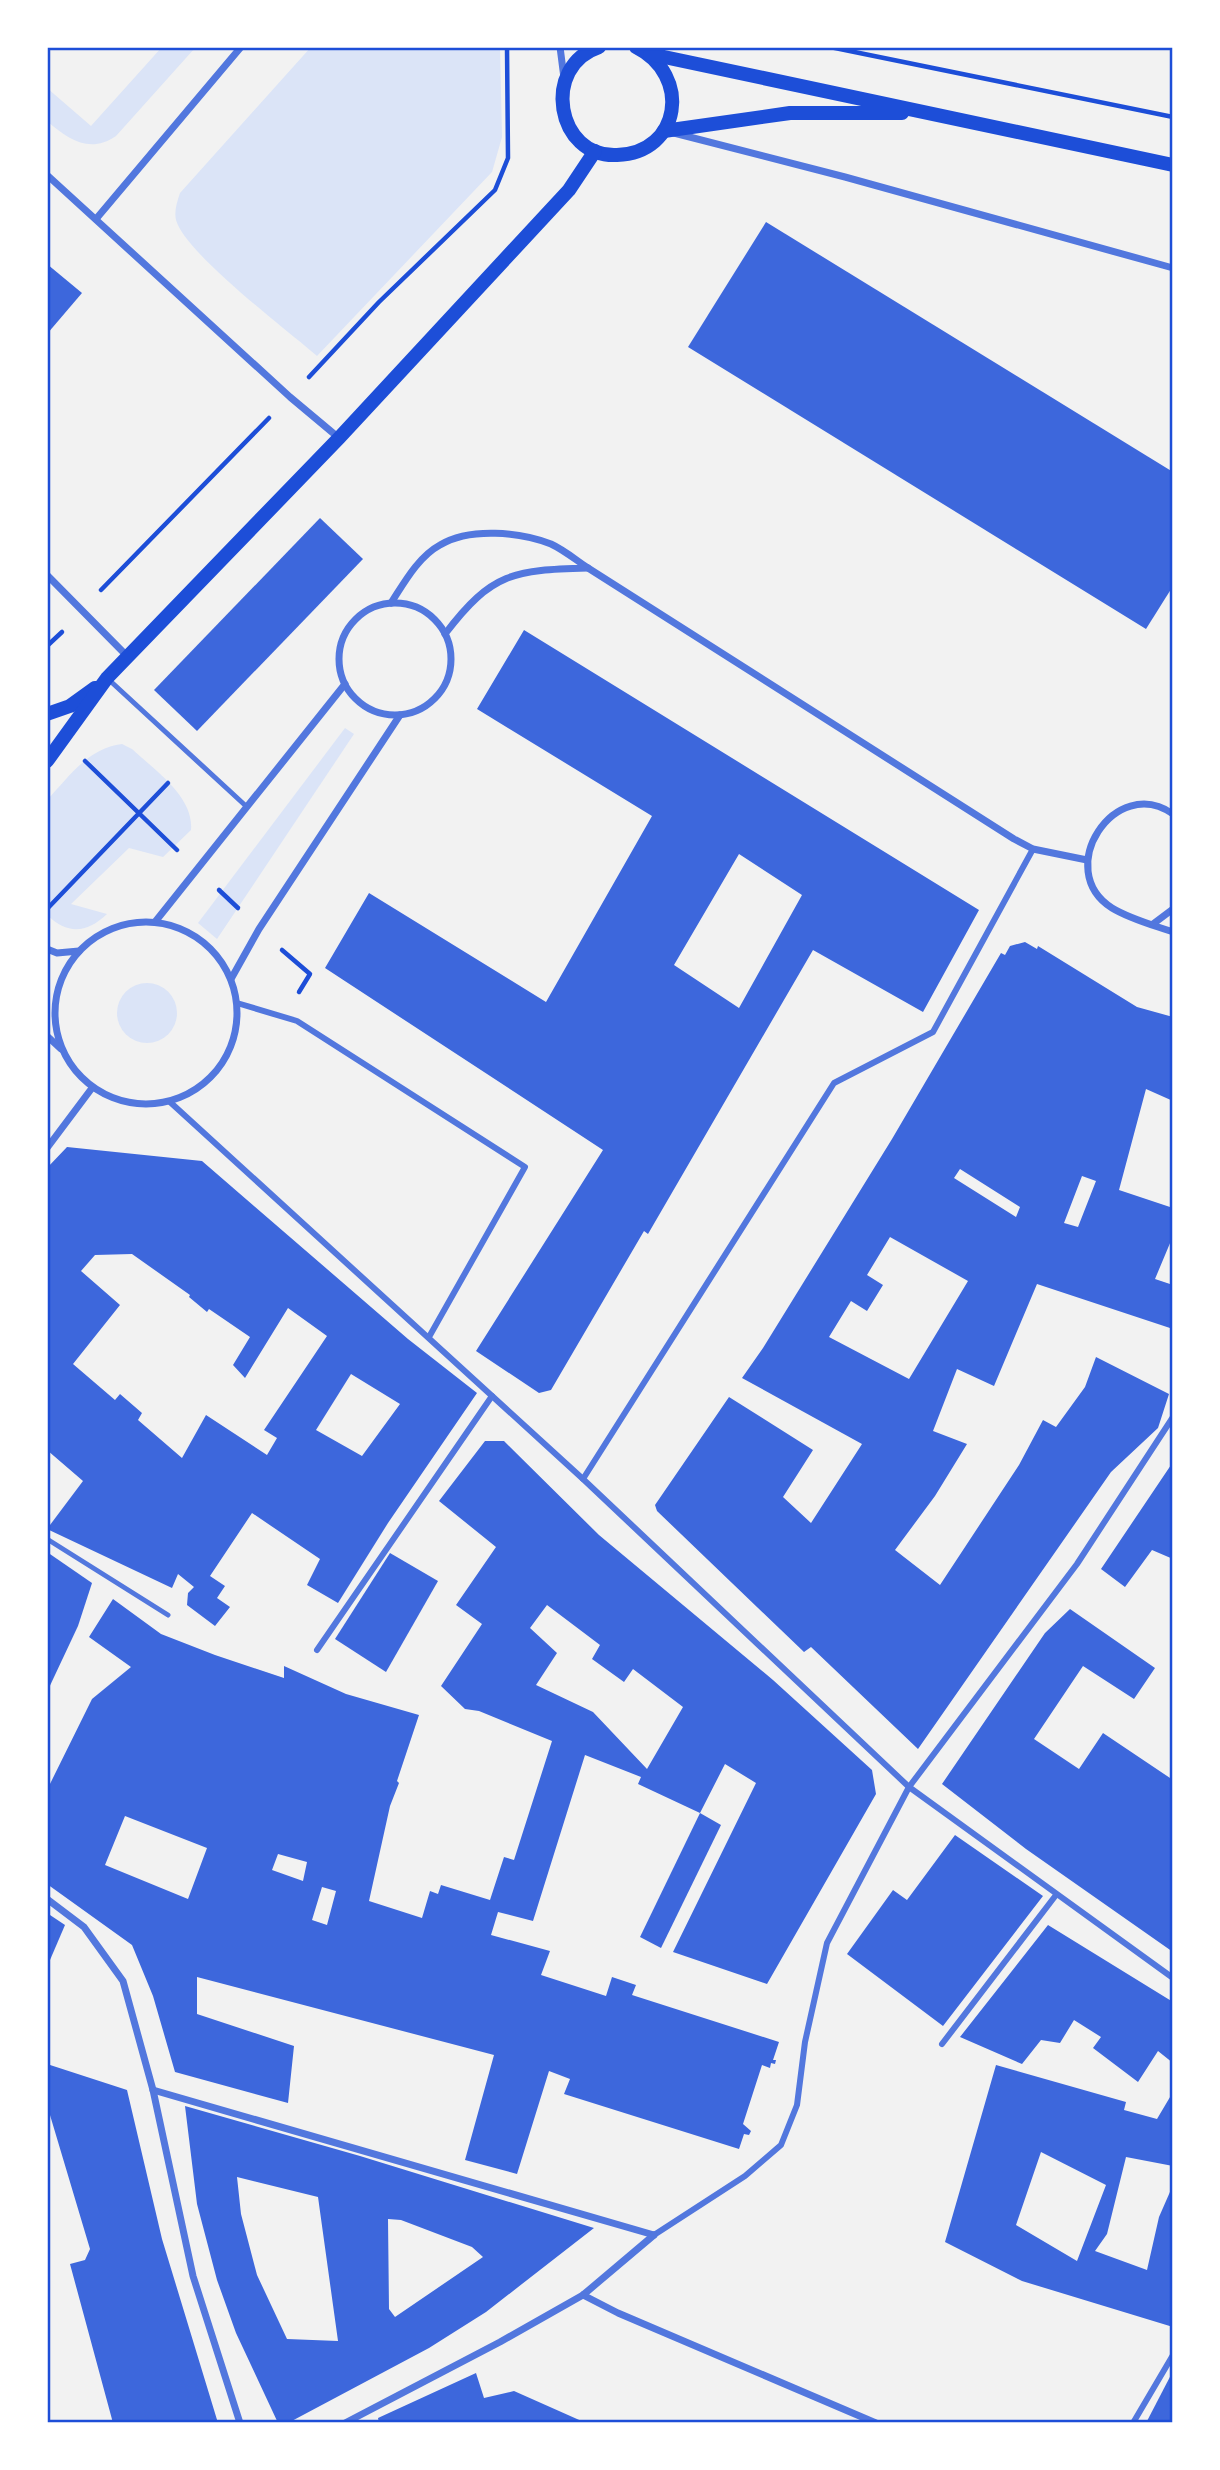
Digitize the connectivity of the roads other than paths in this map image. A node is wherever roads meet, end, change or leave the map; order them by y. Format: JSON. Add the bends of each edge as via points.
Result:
{"nodes":[{"id":1,"x":241,"y":47,"type":"edge"},
{"id":2,"x":561,"y":47,"type":"edge"},
{"id":3,"x":598,"y":47,"type":"edge"},
{"id":4,"x":636,"y":47,"type":"edge"},
{"id":5,"x":650,"y":54,"type":"junction"},
{"id":6,"x":564,"y":82,"type":"junction"},
{"id":7,"x":942,"y":115,"type":"junction"},
{"id":8,"x":664,"y":131,"type":"junction"},
{"id":9,"x":595,"y":151,"type":"junction"},
{"id":10,"x":1173,"y":165,"type":"edge"},
{"id":11,"x":47,"y":174,"type":"edge"},
{"id":12,"x":96,"y":219,"type":"junction"},
{"id":13,"x":1173,"y":268,"type":"edge"},
{"id":14,"x":339,"y":438,"type":"junction"},
{"id":15,"x":588,"y":568,"type":"junction"},
{"id":16,"x":47,"y":575,"type":"edge"},
{"id":17,"x":391,"y":603,"type":"junction"},
{"id":18,"x":445,"y":634,"type":"junction"},
{"id":19,"x":127,"y":656,"type":"junction"},
{"id":20,"x":107,"y":678,"type":"junction"},
{"id":21,"x":345,"y":684,"type":"junction"},
{"id":22,"x":47,"y":714,"type":"edge"},
{"id":23,"x":400,"y":715,"type":"junction"},
{"id":24,"x":47,"y":761,"type":"edge"},
{"id":25,"x":247,"y":807,"type":"junction"},
{"id":26,"x":1173,"y":814,"type":"edge"},
{"id":27,"x":1033,"y":849,"type":"junction"},
{"id":28,"x":1087,"y":860,"type":"junction"},
{"id":29,"x":1173,"y":909,"type":"edge"},
{"id":30,"x":155,"y":922,"type":"junction"},
{"id":31,"x":1153,"y":924,"type":"junction"},
{"id":32,"x":1173,"y":934,"type":"edge"},
{"id":33,"x":47,"y":949,"type":"edge"},
{"id":34,"x":79,"y":951,"type":"junction"},
{"id":35,"x":231,"y":979,"type":"junction"},
{"id":36,"x":237,"y":1003,"type":"junction"},
{"id":37,"x":47,"y":1036,"type":"edge"},
{"id":38,"x":62,"y":1049,"type":"junction"},
{"id":39,"x":92,"y":1087,"type":"junction"},
{"id":40,"x":170,"y":1102,"type":"junction"},
{"id":41,"x":47,"y":1148,"type":"edge"},
{"id":42,"x":429,"y":1337,"type":"junction"},
{"id":43,"x":492,"y":1396,"type":"junction"},
{"id":44,"x":1173,"y":1417,"type":"edge"},
{"id":45,"x":583,"y":1479,"type":"junction"},
{"id":46,"x":47,"y":1539,"type":"edge"},
{"id":47,"x":168,"y":1615,"type":"dead end"},
{"id":48,"x":317,"y":1650,"type":"dead end"},
{"id":49,"x":909,"y":1787,"type":"junction"},
{"id":50,"x":1056,"y":1895,"type":"junction"},
{"id":51,"x":47,"y":1899,"type":"edge"},
{"id":52,"x":1173,"y":1978,"type":"edge"},
{"id":53,"x":942,"y":2044,"type":"dead end"},
{"id":54,"x":153,"y":2090,"type":"junction"},
{"id":55,"x":654,"y":2235,"type":"junction"},
{"id":56,"x":583,"y":2295,"type":"junction"},
{"id":57,"x":1173,"y":2355,"type":"edge"},
{"id":58,"x":240,"y":2423,"type":"edge"},
{"id":59,"x":345,"y":2423,"type":"edge"},
{"id":60,"x":876,"y":2423,"type":"edge"},
{"id":61,"x":1133,"y":2423,"type":"edge"}],
"edges":[{"from":1,"to":12,"type":"street"},
{"from":2,"to":6,"type":"street"},
{"from":3,"to":6,"type":"main road","via":[[580,58]]},
{"from":4,"to":5,"type":"main road"},
{"from":5,"to":7,"type":"main road"},
{"from":5,"to":8,"type":"main road","via":[[671,81],[674,98]]},
{"from":6,"to":9,"type":"main road","via":[[563,114],[570,130]]},
{"from":7,"to":8,"type":"main road","via":[[790,113]]},
{"from":7,"to":10,"type":"main road"},
{"from":8,"to":9,"type":"main road","via":[[633,153],[614,156]]},
{"from":8,"to":13,"type":"street"},
{"from":9,"to":14,"type":"main road","via":[[569,190]]},
{"from":11,"to":12,"type":"street"},
{"from":12,"to":14,"type":"street"},
{"from":14,"to":19,"type":"main road"},
{"from":15,"to":17,"type":"street","via":[[552,545],[516,534],[469,535],[440,545],[418,564]]},
{"from":15,"to":18,"type":"street","via":[[528,570],[495,582],[470,601]]},
{"from":15,"to":27,"type":"street"},
{"from":16,"to":19,"type":"street"},
{"from":17,"to":18,"type":"street","via":[[413,605],[432,617]]},
{"from":17,"to":21,"type":"street","via":[[370,609],[352,622],[342,641],[339,663]]},
{"from":18,"to":23,"type":"street","via":[[451,654],[449,677],[438,696],[421,709]]},
{"from":19,"to":20,"type":"main road"},
{"from":20,"to":22,"type":"main road","via":[[70,706]]},
{"from":20,"to":24,"type":"main road"},
{"from":20,"to":25,"type":"lane"},
{"from":21,"to":23,"type":"street","via":[[359,701],[378,713]]},
{"from":21,"to":25,"type":"street"},
{"from":23,"to":35,"type":"street"},
{"from":25,"to":30,"type":"street"},
{"from":26,"to":28,"type":"street","via":[[1152,806],[1120,810],[1096,830]]},
{"from":27,"to":28,"type":"street"},
{"from":27,"to":45,"type":"street","via":[[933,1032],[834,1083]]},
{"from":28,"to":31,"type":"street","via":[[1089,878],[1111,907]]},
{"from":29,"to":31,"type":"street"},
{"from":30,"to":34,"type":"street","via":[[127,924],[101,934]]},
{"from":30,"to":35,"type":"street","via":[[182,929],[202,941]]},
{"from":31,"to":32,"type":"street"},
{"from":33,"to":34,"type":"street"},
{"from":34,"to":38,"type":"street","via":[[55,1000],[55,1025]]},
{"from":35,"to":36,"type":"street"},
{"from":36,"to":40,"type":"street","via":[[228,1054],[194,1091]]},
{"from":36,"to":42,"type":"street","via":[[297,1021],[526,1167]]},
{"from":37,"to":38,"type":"street"},
{"from":38,"to":39,"type":"street","via":[[74,1071]]},
{"from":39,"to":40,"type":"street","via":[[116,1100],[143,1105]]},
{"from":39,"to":41,"type":"street"},
{"from":40,"to":42,"type":"street"},
{"from":42,"to":43,"type":"street"},
{"from":43,"to":45,"type":"street"},
{"from":43,"to":48,"type":"street"},
{"from":44,"to":49,"type":"street","via":[[1077,1564]]},
{"from":45,"to":49,"type":"street"},
{"from":46,"to":47,"type":"lane"},
{"from":49,"to":50,"type":"street"},
{"from":49,"to":55,"type":"street","via":[[827,1943],[805,2042],[797,2105],[780,2145],[745,2176]]},
{"from":50,"to":52,"type":"street"},
{"from":50,"to":53,"type":"street"},
{"from":51,"to":54,"type":"street","via":[[84,1927],[123,1981]]},
{"from":54,"to":55,"type":"street"},
{"from":54,"to":58,"type":"street","via":[[193,2276]]},
{"from":55,"to":56,"type":"street"},
{"from":56,"to":59,"type":"street"},
{"from":56,"to":60,"type":"street"},
{"from":57,"to":61,"type":"street"}]}
